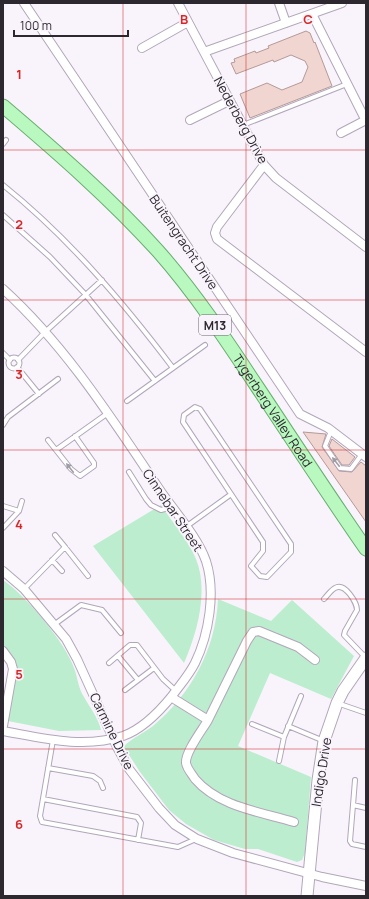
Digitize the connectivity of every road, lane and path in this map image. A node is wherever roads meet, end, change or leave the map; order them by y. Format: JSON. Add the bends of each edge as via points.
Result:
{"nodes":[{"id":1,"x":24,"y":3,"type":"edge"},
{"id":2,"x":178,"y":3,"type":"edge"},
{"id":3,"x":279,"y":3,"type":"edge"},
{"id":4,"x":342,"y":3,"type":"edge"},
{"id":5,"x":312,"y":14,"type":"junction"},
{"id":6,"x":188,"y":22,"type":"junction"},
{"id":7,"x":286,"y":23,"type":"junction"},
{"id":8,"x":142,"y":48,"type":"dead end"},
{"id":9,"x":204,"y":52,"type":"junction"},
{"id":10,"x":348,"y":84,"type":"junction"},
{"id":11,"x":229,"y":101,"type":"junction"},
{"id":12,"x":3,"y":106,"type":"edge"},
{"id":13,"x":3,"y":116,"type":"edge"},
{"id":14,"x":190,"y":120,"type":"dead end"},
{"id":15,"x":366,"y":121,"type":"edge"},
{"id":16,"x":243,"y":125,"type":"junction"},
{"id":17,"x":341,"y":133,"type":"dead end"},
{"id":18,"x":59,"y":154,"type":"junction"},
{"id":19,"x":264,"y":165,"type":"junction"},
{"id":20,"x":3,"y":185,"type":"edge"},
{"id":21,"x":3,"y":215,"type":"edge"},
{"id":22,"x":366,"y":247,"type":"edge"},
{"id":23,"x":102,"y":280,"type":"junction"},
{"id":24,"x":3,"y":289,"type":"edge"},
{"id":25,"x":85,"y":294,"type":"junction"},
{"id":26,"x":44,"y":332,"type":"junction"},
{"id":27,"x":205,"y":345,"type":"dead end"},
{"id":28,"x":366,"y":352,"type":"edge"},
{"id":29,"x":3,"y":353,"type":"edge"},
{"id":30,"x":10,"y":360,"type":"junction"},
{"id":31,"x":18,"y":360,"type":"junction"},
{"id":32,"x":18,"y":368,"type":"junction"},
{"id":33,"x":173,"y":368,"type":"junction"},
{"id":34,"x":58,"y":379,"type":"dead end"},
{"id":35,"x":155,"y":381,"type":"junction"},
{"id":36,"x":39,"y":394,"type":"junction"},
{"id":37,"x":127,"y":401,"type":"dead end"},
{"id":38,"x":108,"y":412,"type":"junction"},
{"id":39,"x":3,"y":425,"type":"edge"},
{"id":40,"x":331,"y":431,"type":"junction"},
{"id":41,"x":75,"y":436,"type":"junction"},
{"id":42,"x":48,"y":440,"type":"dead end"},
{"id":43,"x":56,"y":450,"type":"junction"},
{"id":44,"x":364,"y":456,"type":"edge"},
{"id":45,"x":130,"y":472,"type":"dead end"},
{"id":46,"x":230,"y":495,"type":"junction"},
{"id":47,"x":22,"y":501,"type":"dead end"},
{"id":48,"x":3,"y":506,"type":"edge"},
{"id":49,"x":172,"y":507,"type":"junction"},
{"id":50,"x":19,"y":511,"type":"junction"},
{"id":51,"x":186,"y":527,"type":"junction"},
{"id":52,"x":3,"y":528,"type":"edge"},
{"id":53,"x":55,"y":535,"type":"dead end"},
{"id":54,"x":65,"y":548,"type":"junction"},
{"id":55,"x":366,"y":549,"type":"edge"},
{"id":56,"x":52,"y":560,"type":"junction"},
{"id":57,"x":3,"y":571,"type":"edge"},
{"id":58,"x":62,"y":571,"type":"dead end"},
{"id":59,"x":88,"y":576,"type":"dead end"},
{"id":60,"x":24,"y":588,"type":"junction"},
{"id":61,"x":324,"y":599,"type":"dead end"},
{"id":62,"x":55,"y":624,"type":"junction"},
{"id":63,"x":121,"y":633,"type":"dead end"},
{"id":64,"x":3,"y":651,"type":"edge"},
{"id":65,"x":118,"y":656,"type":"junction"},
{"id":66,"x":366,"y":658,"type":"edge"},
{"id":67,"x":316,"y":660,"type":"dead end"},
{"id":68,"x":109,"y":663,"type":"dead end"},
{"id":69,"x":154,"y":668,"type":"junction"},
{"id":70,"x":138,"y":680,"type":"junction"},
{"id":71,"x":125,"y":690,"type":"dead end"},
{"id":72,"x":173,"y":694,"type":"junction"},
{"id":73,"x":301,"y":696,"type":"dead end"},
{"id":74,"x":337,"y":703,"type":"junction"},
{"id":75,"x":366,"y":713,"type":"edge"},
{"id":76,"x":208,"y":720,"type":"junction"},
{"id":77,"x":252,"y":724,"type":"dead end"},
{"id":78,"x":3,"y":726,"type":"edge"},
{"id":79,"x":288,"y":726,"type":"junction"},
{"id":80,"x":3,"y":731,"type":"edge"},
{"id":81,"x":284,"y":737,"type":"junction"},
{"id":82,"x":113,"y":738,"type":"junction"},
{"id":83,"x":53,"y":740,"type":"junction"},
{"id":84,"x":324,"y":741,"type":"junction"},
{"id":85,"x":279,"y":761,"type":"dead end"},
{"id":86,"x":48,"y":768,"type":"junction"},
{"id":87,"x":355,"y":780,"type":"dead end"},
{"id":88,"x":103,"y":788,"type":"dead end"},
{"id":89,"x":43,"y":799,"type":"junction"},
{"id":90,"x":353,"y":805,"type":"junction"},
{"id":91,"x":366,"y":808,"type":"edge"},
{"id":92,"x":294,"y":822,"type":"dead end"},
{"id":93,"x":197,"y":839,"type":"junction"},
{"id":94,"x":138,"y":840,"type":"junction"},
{"id":95,"x":366,"y":847,"type":"edge"},
{"id":96,"x":309,"y":873,"type":"junction"},
{"id":97,"x":366,"y":886,"type":"edge"},
{"id":98,"x":307,"y":896,"type":"edge"}],
"edges":[{"from":1,"to":40,"type":"street","name":"Buitengracht Drive","via":[[300,414]]},
{"from":2,"to":6,"type":"street","name":"Nederberg Drive"},
{"from":3,"to":7,"type":"street"},
{"from":4,"to":5,"type":"street"},
{"from":5,"to":7,"type":"street"},
{"from":5,"to":10,"type":"street"},
{"from":6,"to":8,"type":"street"},
{"from":6,"to":9,"type":"street","name":"Nederberg Drive"},
{"from":7,"to":9,"type":"street"},
{"from":9,"to":11,"type":"street","name":"Nederberg Drive"},
{"from":10,"to":15,"type":"street"},
{"from":10,"to":16,"type":"lane"},
{"from":11,"to":14,"type":"street"},
{"from":11,"to":16,"type":"street","name":"Nederberg Drive"},
{"from":12,"to":18,"type":"main road","name":"Tygerberg Valley Road","number":"M13"},
{"from":13,"to":18,"type":"main road","name":"Tygerberg Valley Road","number":"M13"},
{"from":15,"to":17,"type":"street"},
{"from":16,"to":19,"type":"street","name":"Nederberg Drive"},
{"from":18,"to":55,"type":"main road","name":"Tygerberg Valley Road","number":"M13","via":[[118,208],[186,286],[229,345]]},
{"from":19,"to":22,"type":"street","name":"Nederberg Drive","via":[[276,178]]},
{"from":19,"to":28,"type":"street","via":[[217,226],[217,238]]},
{"from":20,"to":23,"type":"lane"},
{"from":21,"to":25,"type":"lane"},
{"from":23,"to":25,"type":"lane"},
{"from":23,"to":33,"type":"lane"},
{"from":24,"to":26,"type":"street","name":"Cinnebar Street"},
{"from":25,"to":26,"type":"lane"},
{"from":25,"to":35,"type":"lane"},
{"from":26,"to":31,"type":"lane"},
{"from":26,"to":38,"type":"street","name":"Cinnebar Street"},
{"from":27,"to":33,"type":"lane"},
{"from":29,"to":30,"type":"lane"},
{"from":30,"to":31,"type":"lane"},
{"from":30,"to":32,"type":"lane","via":[[10,367]]},
{"from":31,"to":32,"type":"lane"},
{"from":32,"to":36,"type":"lane"},
{"from":33,"to":35,"type":"lane"},
{"from":34,"to":36,"type":"lane"},
{"from":35,"to":37,"type":"lane"},
{"from":36,"to":39,"type":"lane","via":[[8,417]]},
{"from":38,"to":41,"type":"lane"},
{"from":38,"to":49,"type":"street","name":"Cinnebar Street"},
{"from":40,"to":44,"type":"street","name":"Buitengracht Drive"},
{"from":44,"to":40,"type":"lane","one_way":true,"via":[[351,469],[340,468],[325,446]]},
{"from":41,"to":43,"type":"lane"},
{"from":41,"to":43,"type":"lane","one_way":true,"via":[[94,463],[84,475],[75,474]]},
{"from":42,"to":43,"type":"lane"},
{"from":45,"to":49,"type":"lane","via":[[151,505],[161,510]]},
{"from":46,"to":46,"type":"lane","via":[[182,420],[184,415],[195,407],[200,409],[291,544],[291,552],[267,577],[260,576],[251,566],[263,551],[264,542]]},
{"from":46,"to":51,"type":"lane"},
{"from":47,"to":50,"type":"lane"},
{"from":48,"to":50,"type":"lane"},
{"from":49,"to":51,"type":"street","name":"Cinnebar Street"},
{"from":50,"to":52,"type":"lane"},
{"from":51,"to":72,"type":"street","name":"Cinnebar Street","via":[[206,560],[210,600],[205,632],[197,657]]},
{"from":53,"to":54,"type":"lane"},
{"from":54,"to":56,"type":"lane"},
{"from":54,"to":59,"type":"lane"},
{"from":56,"to":58,"type":"lane"},
{"from":56,"to":60,"type":"lane"},
{"from":57,"to":60,"type":"street","name":"Carmine Drive"},
{"from":60,"to":62,"type":"street","name":"Carmine Drive"},
{"from":61,"to":66,"type":"lane","via":[[335,588],[342,587],[348,592],[357,610],[344,635]]},
{"from":62,"to":63,"type":"lane","via":[[81,605],[102,610]]},
{"from":62,"to":82,"type":"street","name":"Carmine Drive","via":[[77,659]]},
{"from":64,"to":78,"type":"street","via":[[13,669]]},
{"from":65,"to":68,"type":"lane"},
{"from":65,"to":69,"type":"lane","via":[[130,645],[136,645]]},
{"from":65,"to":70,"type":"lane"},
{"from":66,"to":74,"type":"street","name":"Indigo Drive"},
{"from":67,"to":76,"type":"street","via":[[298,647],[259,631],[253,632]]},
{"from":69,"to":70,"type":"lane"},
{"from":69,"to":72,"type":"lane"},
{"from":70,"to":71,"type":"lane"},
{"from":72,"to":76,"type":"street"},
{"from":72,"to":82,"type":"street","name":"Cinnebar Street","via":[[160,711],[139,727]]},
{"from":73,"to":79,"type":"lane"},
{"from":74,"to":75,"type":"lane"},
{"from":74,"to":84,"type":"street","name":"Indigo Drive"},
{"from":76,"to":92,"type":"street","via":[[188,754],[186,763],[200,784],[211,794],[232,804]]},
{"from":77,"to":81,"type":"lane"},
{"from":79,"to":81,"type":"lane"},
{"from":79,"to":84,"type":"lane"},
{"from":80,"to":83,"type":"street","name":"Cinnebar Street"},
{"from":81,"to":85,"type":"lane"},
{"from":82,"to":83,"type":"street","name":"Cinnebar Street","via":[[89,742]]},
{"from":82,"to":93,"type":"street","name":"Carmine Drive","via":[[129,769],[159,808],[175,824]]},
{"from":83,"to":86,"type":"lane"},
{"from":84,"to":96,"type":"street","name":"Indigo Drive"},
{"from":86,"to":88,"type":"lane","via":[[93,776],[100,781]]},
{"from":86,"to":89,"type":"lane"},
{"from":87,"to":90,"type":"lane"},
{"from":89,"to":94,"type":"lane","via":[[137,817],[141,823]]},
{"from":89,"to":94,"type":"lane","via":[[40,816],[42,822]]},
{"from":90,"to":91,"type":"lane"},
{"from":90,"to":95,"type":"lane","via":[[350,842]]},
{"from":93,"to":94,"type":"lane","via":[[178,847]]},
{"from":93,"to":96,"type":"street","name":"Carmine Drive","via":[[233,853]]},
{"from":96,"to":97,"type":"street","name":"Carmine Drive"},
{"from":96,"to":98,"type":"street","name":"Indigo Drive"}]}
